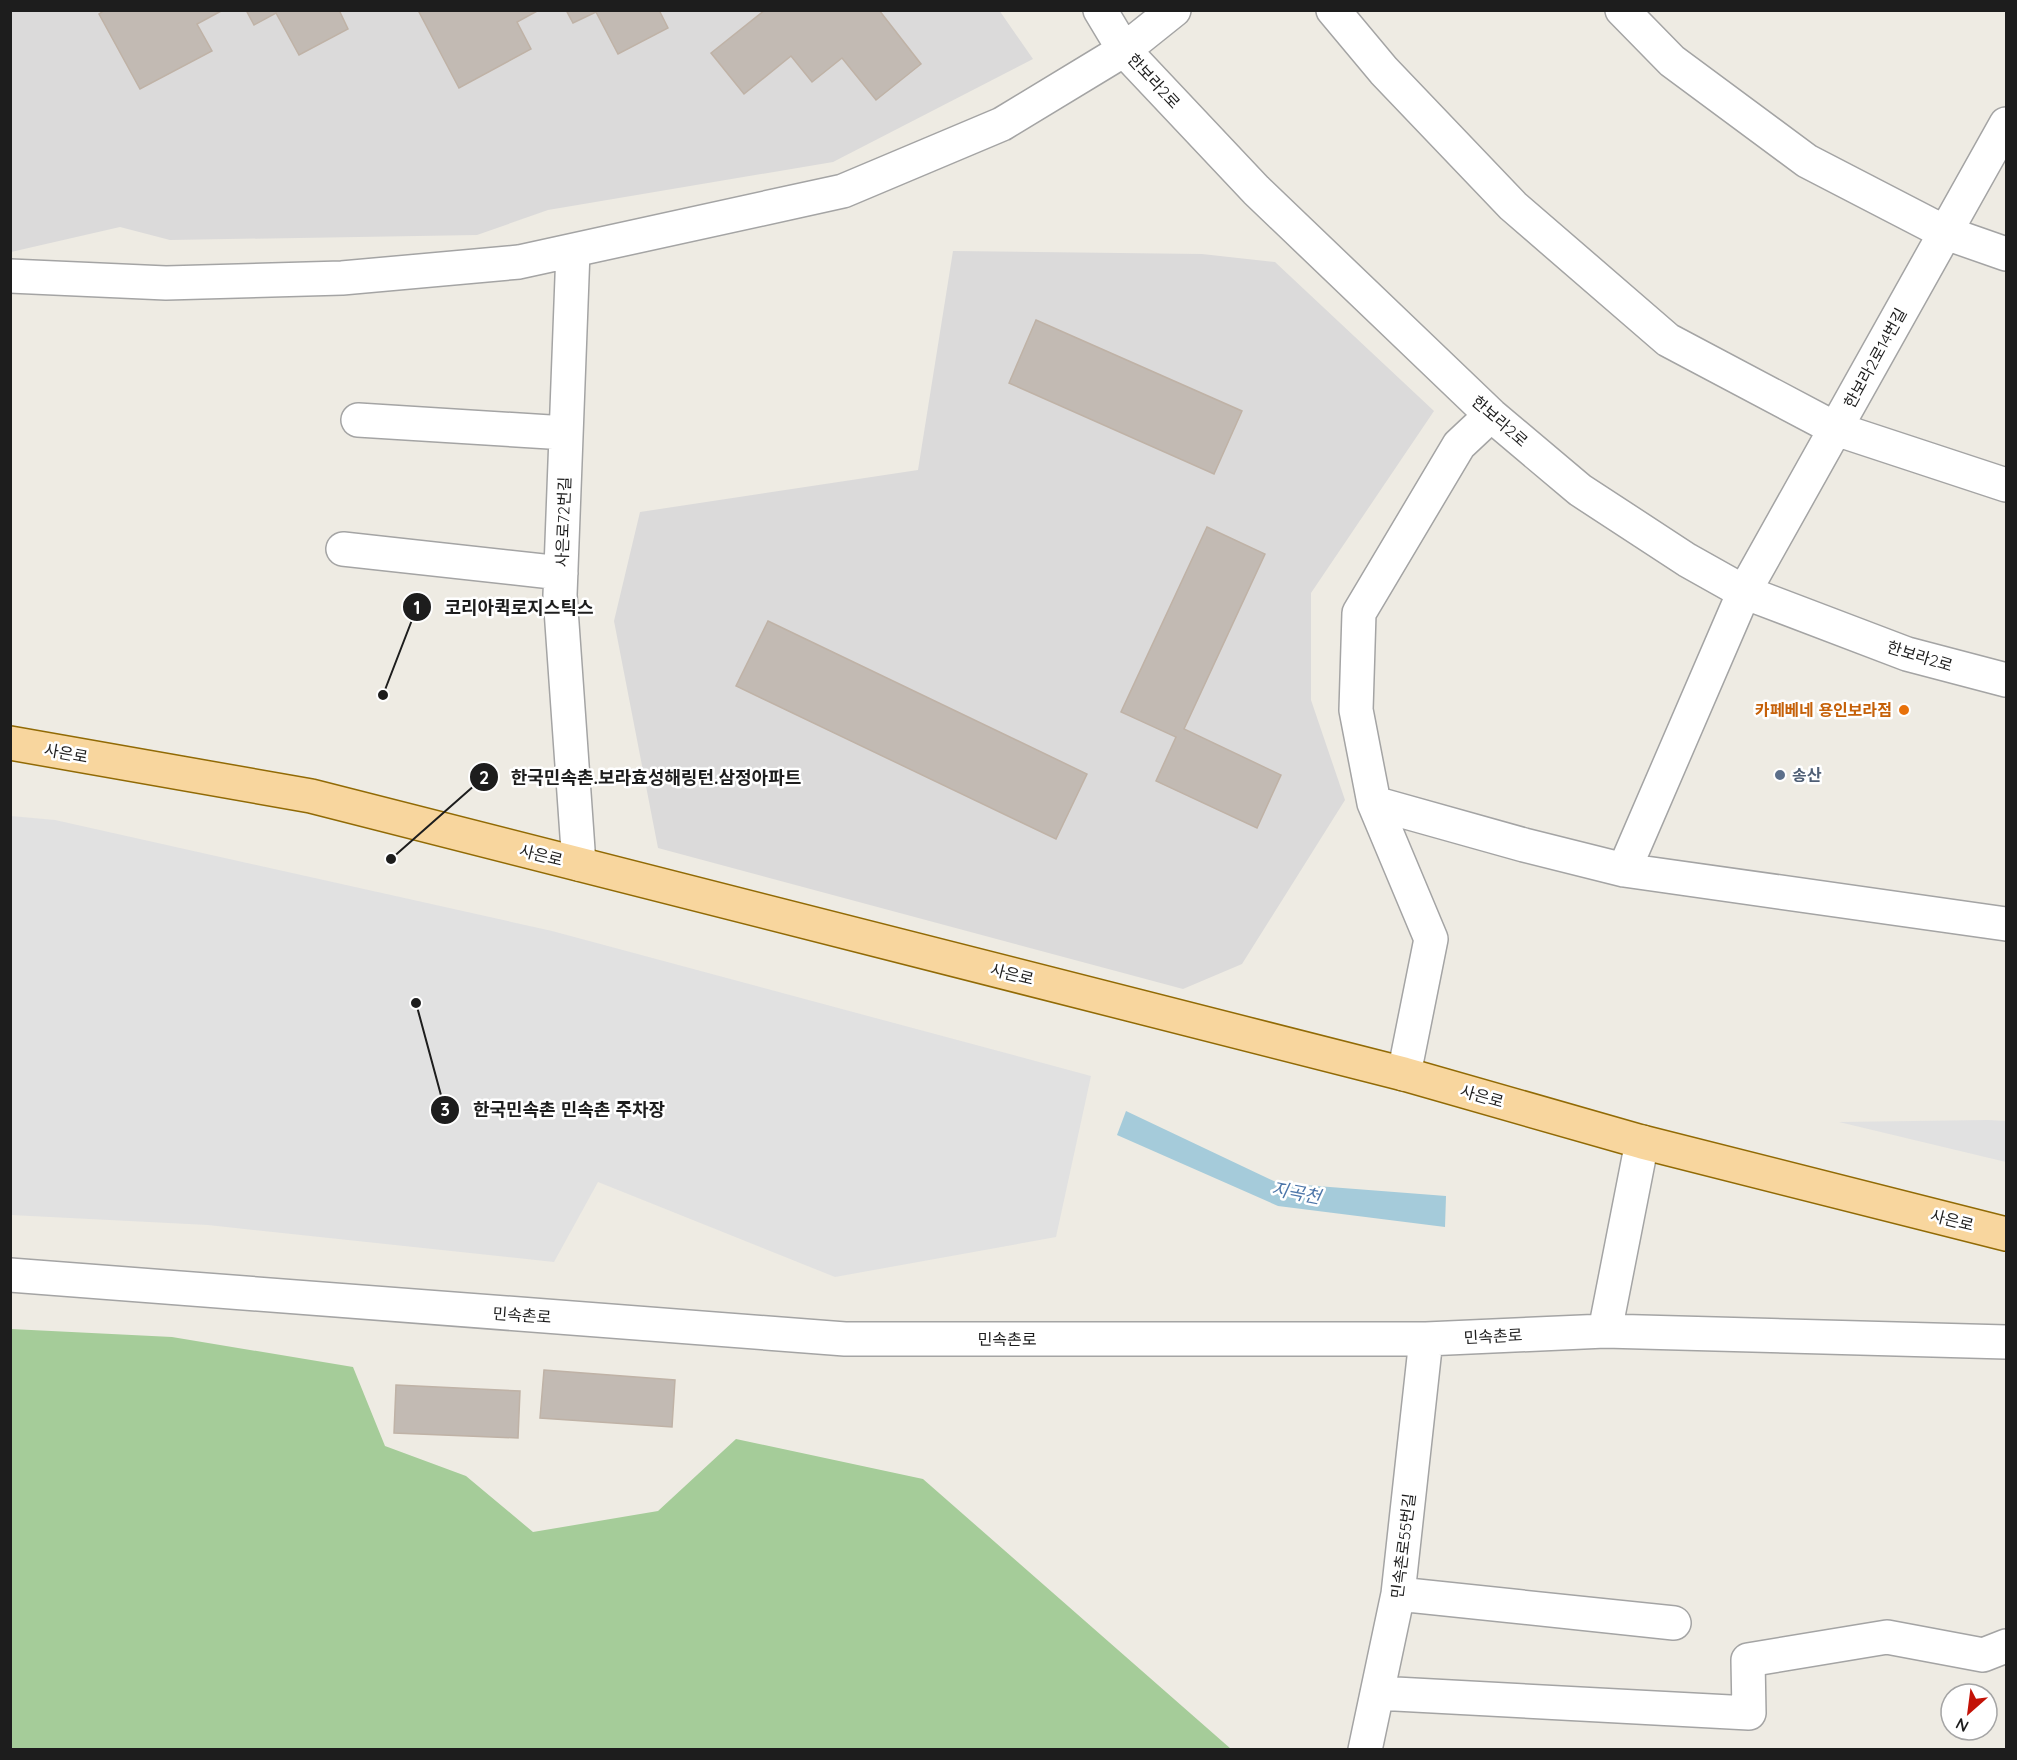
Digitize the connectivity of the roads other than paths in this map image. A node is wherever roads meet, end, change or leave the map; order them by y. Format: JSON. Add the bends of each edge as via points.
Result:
{"nodes":[{"id":1,"x":1100,"y":10,"type":"edge"},
{"id":2,"x":1174,"y":10,"type":"edge"},
{"id":3,"x":1333,"y":10,"type":"edge"},
{"id":4,"x":1622,"y":10,"type":"edge"},
{"id":5,"x":1124,"y":50,"type":"junction"},
{"id":6,"x":2007,"y":124,"type":"edge"},
{"id":7,"x":1946,"y":233,"type":"junction"},
{"id":8,"x":573,"y":250,"type":"junction"},
{"id":9,"x":2007,"y":254,"type":"edge"},
{"id":10,"x":10,"y":276,"type":"edge"},
{"id":11,"x":1491,"y":415,"type":"junction"},
{"id":12,"x":358,"y":420,"type":"dead end"},
{"id":13,"x":1836,"y":429,"type":"junction"},
{"id":14,"x":566,"y":433,"type":"junction"},
{"id":15,"x":2007,"y":485,"type":"edge"},
{"id":16,"x":343,"y":549,"type":"dead end"},
{"id":17,"x":561,"y":573,"type":"junction"},
{"id":18,"x":1744,"y":592,"type":"junction"},
{"id":19,"x":2007,"y":680,"type":"edge"},
{"id":20,"x":10,"y":743,"type":"edge"},
{"id":21,"x":1374,"y":803,"type":"junction"},
{"id":22,"x":579,"y":864,"type":"junction"},
{"id":23,"x":1624,"y":870,"type":"junction"},
{"id":24,"x":2007,"y":924,"type":"edge"},
{"id":25,"x":1404,"y":1074,"type":"junction"},
{"id":26,"x":1642,"y":1142,"type":"junction"},
{"id":27,"x":2007,"y":1234,"type":"edge"},
{"id":28,"x":10,"y":1275,"type":"edge"},
{"id":29,"x":1605,"y":1331,"type":"junction"},
{"id":30,"x":1426,"y":1339,"type":"junction"},
{"id":31,"x":2007,"y":1342,"type":"edge"},
{"id":32,"x":1398,"y":1594,"type":"junction"},
{"id":33,"x":1674,"y":1623,"type":"dead end"},
{"id":34,"x":2007,"y":1646,"type":"edge"},
{"id":35,"x":1377,"y":1693,"type":"junction"},
{"id":36,"x":1365,"y":1749,"type":"edge"}],
"edges":[{"from":1,"to":5,"type":"street","name":"한보라2로"},
{"from":2,"to":5,"type":"street"},
{"from":3,"to":13,"type":"street","via":[[1384,70],[1513,206],[1668,340]]},
{"from":4,"to":7,"type":"street","via":[[1672,60],[1807,160]]},
{"from":5,"to":8,"type":"street","via":[[1002,124],[843,191]]},
{"from":5,"to":11,"type":"street","name":"한보라2로","via":[[1256,190]]},
{"from":6,"to":7,"type":"street","name":"한보라2로14번길"},
{"from":7,"to":9,"type":"street"},
{"from":7,"to":13,"type":"street","name":"한보라2로14번길"},
{"from":8,"to":10,"type":"street","via":[[519,262],[342,278],[166,283]]},
{"from":8,"to":14,"type":"street","name":"사은로72번길"},
{"from":11,"to":18,"type":"street","name":"한보라2로","via":[[1580,490]]},
{"from":11,"to":21,"type":"street","via":[[1459,445],[1359,613],[1356,710]]},
{"from":12,"to":14,"type":"street"},
{"from":13,"to":15,"type":"street"},
{"from":13,"to":18,"type":"street","name":"한보라2로14번길"},
{"from":14,"to":17,"type":"street","name":"사은로72번길"},
{"from":16,"to":17,"type":"street"},
{"from":17,"to":22,"type":"street","name":"사은로72번길"},
{"from":18,"to":19,"type":"street","name":"한보라2로","via":[[1907,654]]},
{"from":18,"to":23,"type":"street","name":"한보라2로14번길"},
{"from":20,"to":22,"type":"main road","name":"사은로","via":[[311,796]]},
{"from":21,"to":23,"type":"street"},
{"from":21,"to":25,"type":"street","via":[[1431,939]]},
{"from":22,"to":25,"type":"main road","name":"사은로"},
{"from":23,"to":24,"type":"street"},
{"from":25,"to":26,"type":"main road","name":"사은로"},
{"from":26,"to":27,"type":"main road","name":"사은로"},
{"from":26,"to":29,"type":"street"},
{"from":28,"to":30,"type":"street","name":"민속촌로","via":[[844,1339]]},
{"from":29,"to":30,"type":"street","name":"민속촌로"},
{"from":29,"to":31,"type":"street","name":"민속촌로"},
{"from":30,"to":32,"type":"street","name":"민속촌로55번길"},
{"from":32,"to":33,"type":"street"},
{"from":32,"to":35,"type":"street","name":"민속촌로55번길"},
{"from":34,"to":35,"type":"street","via":[[1983,1655],[1887,1637],[1748,1660],[1749,1713]]},
{"from":35,"to":36,"type":"street","name":"민속촌로55번길"}]}
